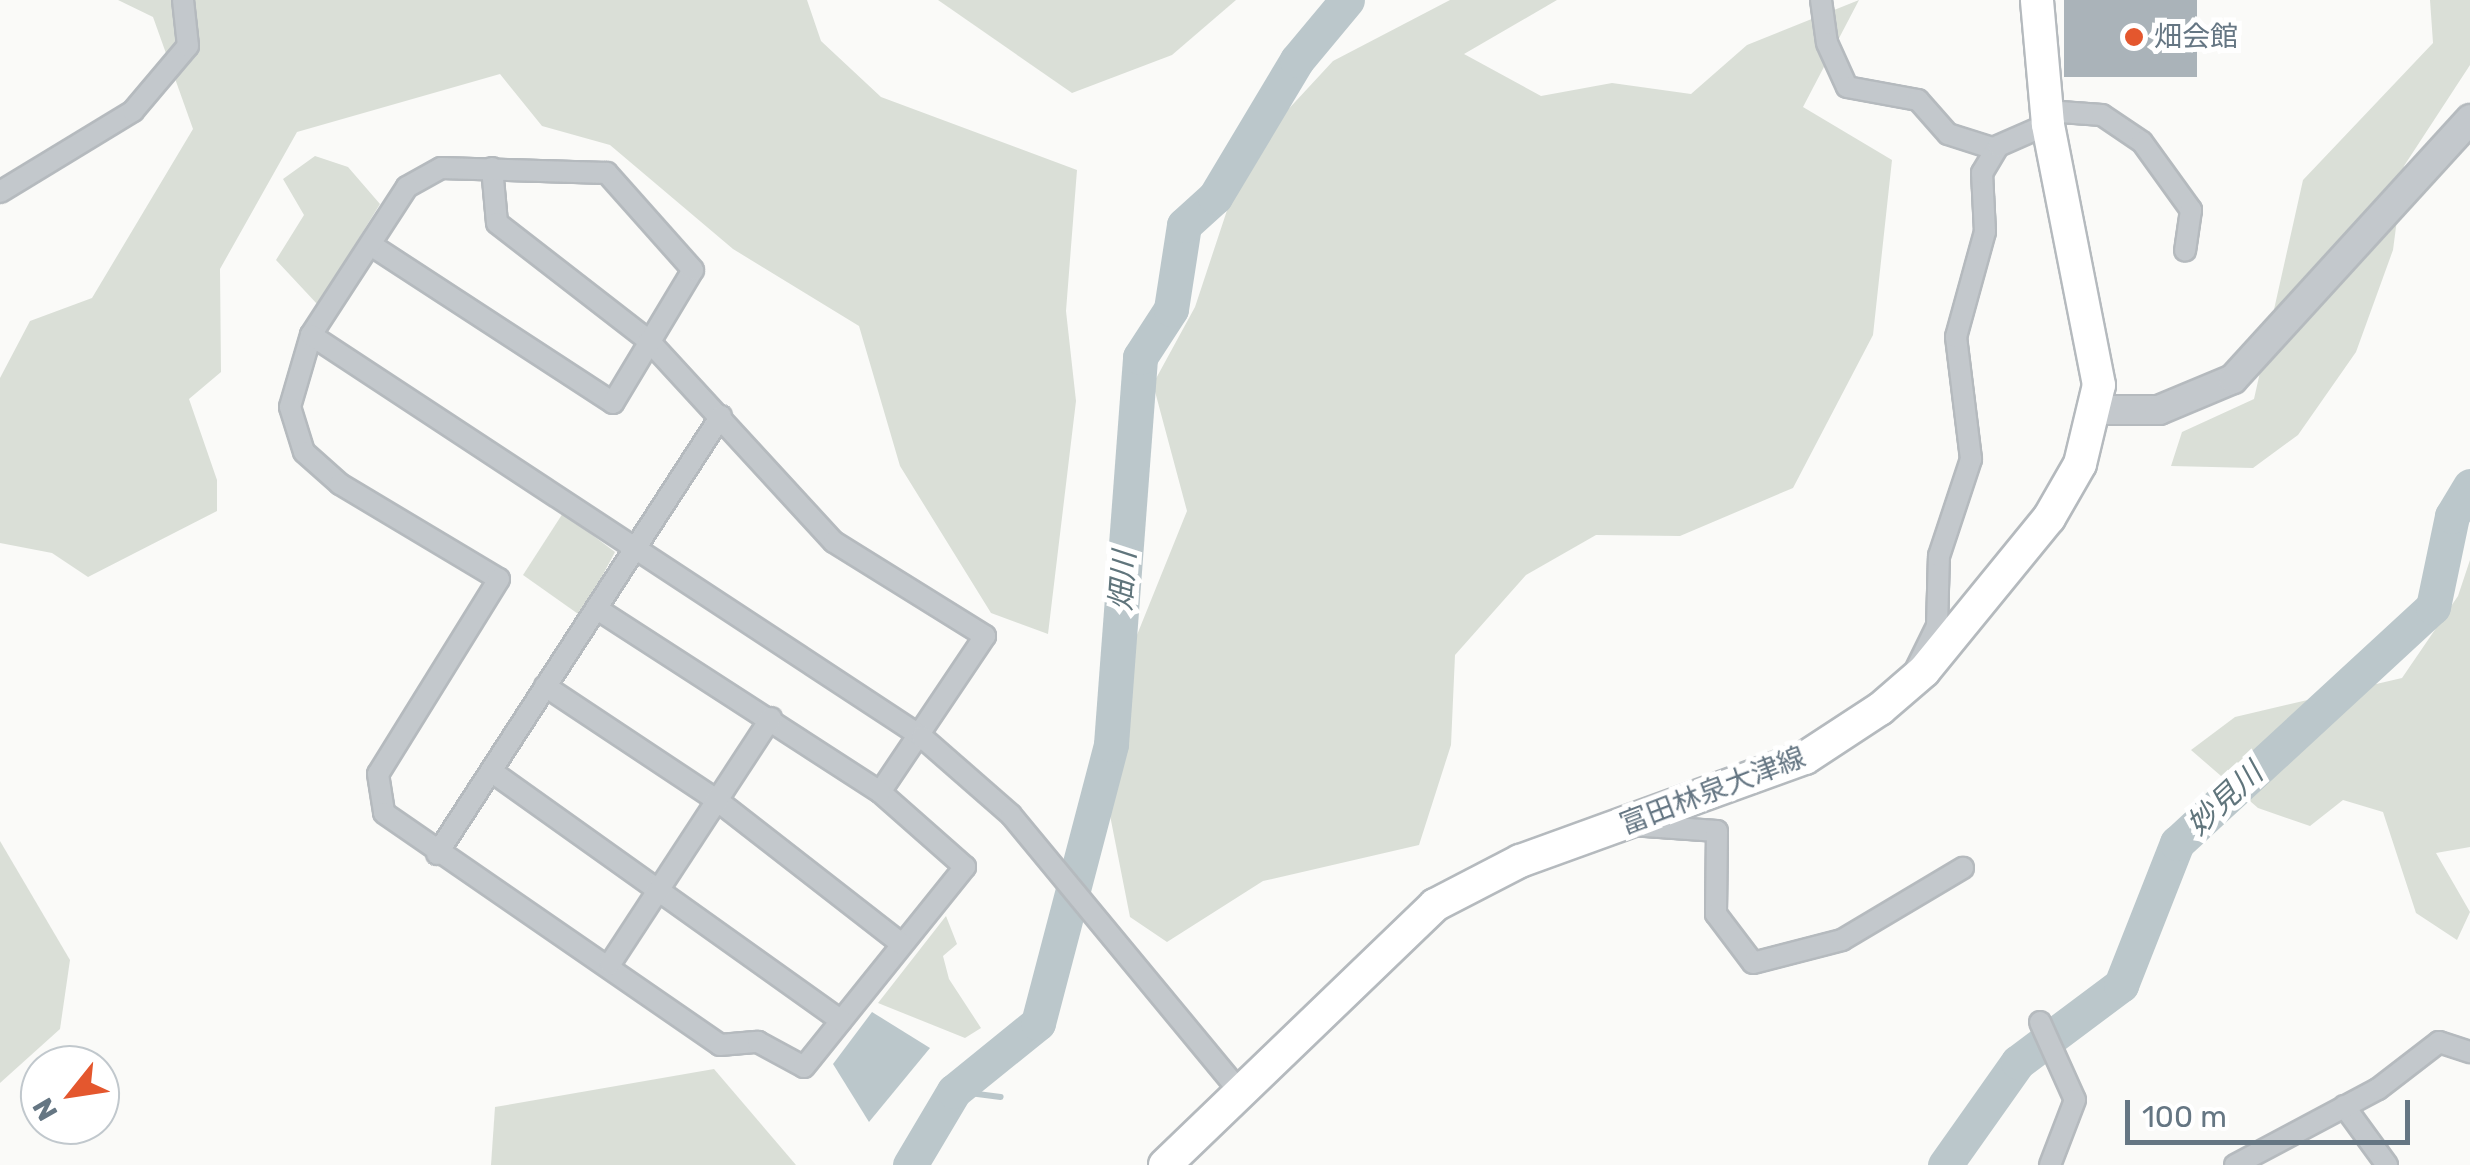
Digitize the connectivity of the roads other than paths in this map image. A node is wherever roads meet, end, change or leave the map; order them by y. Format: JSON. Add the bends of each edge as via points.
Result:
{"nodes":[{"id":1,"x":183,"y":0,"type":"edge"},
{"id":2,"x":1822,"y":0,"type":"edge"},
{"id":3,"x":2036,"y":0,"type":"edge"},
{"id":4,"x":2048,"y":118,"type":"junction"},
{"id":5,"x":2470,"y":119,"type":"edge"},
{"id":6,"x":1995,"y":149,"type":"junction"},
{"id":7,"x":492,"y":168,"type":"junction"},
{"id":8,"x":0,"y":192,"type":"edge"},
{"id":9,"x":371,"y":245,"type":"junction"},
{"id":10,"x":2185,"y":251,"type":"dead end"},
{"id":11,"x":311,"y":335,"type":"junction"},
{"id":12,"x":649,"y":341,"type":"junction"},
{"id":13,"x":2095,"y":410,"type":"junction"},
{"id":14,"x":721,"y":416,"type":"junction"},
{"id":15,"x":635,"y":548,"type":"junction"},
{"id":16,"x":596,"y":608,"type":"junction"},
{"id":17,"x":1916,"y":678,"type":"junction"},
{"id":18,"x":545,"y":686,"type":"junction"},
{"id":19,"x":771,"y":718,"type":"junction"},
{"id":20,"x":922,"y":737,"type":"junction"},
{"id":21,"x":491,"y":771,"type":"junction"},
{"id":22,"x":880,"y":792,"type":"junction"},
{"id":23,"x":718,"y":801,"type":"junction"},
{"id":24,"x":1629,"y":824,"type":"junction"},
{"id":25,"x":438,"y":854,"type":"junction"},
{"id":26,"x":1963,"y":868,"type":"dead end"},
{"id":27,"x":662,"y":886,"type":"junction"},
{"id":28,"x":902,"y":944,"type":"junction"},
{"id":29,"x":610,"y":964,"type":"junction"},
{"id":30,"x":840,"y":1021,"type":"junction"},
{"id":31,"x":2040,"y":1022,"type":"dead end"},
{"id":32,"x":2470,"y":1052,"type":"edge"},
{"id":33,"x":1239,"y":1091,"type":"junction"},
{"id":34,"x":2344,"y":1106,"type":"junction"},
{"id":35,"x":1165,"y":1165,"type":"edge"},
{"id":36,"x":2050,"y":1165,"type":"edge"},
{"id":37,"x":2235,"y":1165,"type":"edge"},
{"id":38,"x":2387,"y":1165,"type":"edge"}],
"edges":[{"from":1,"to":8,"type":"street","via":[[188,46],[132,111]]},
{"from":2,"to":6,"type":"street","via":[[1826,43],[1847,87],[1918,100],[1948,134]]},
{"from":3,"to":4,"type":"main road","name":"富田林泉大津線"},
{"from":4,"to":6,"type":"street"},
{"from":4,"to":10,"type":"street","via":[[2102,115],[2142,142],[2192,210]]},
{"from":4,"to":13,"type":"main road","name":"富田林泉大津線","via":[[2095,348]]},
{"from":5,"to":13,"type":"street","via":[[2233,380],[2159,410]]},
{"from":6,"to":17,"type":"street","via":[[1982,174],[1985,232],[1956,316],[1971,459],[1939,556],[1940,614],[1914,659]]},
{"from":7,"to":9,"type":"street","via":[[442,168],[407,187]]},
{"from":7,"to":12,"type":"street","via":[[496,223]]},
{"from":7,"to":12,"type":"street","via":[[607,173],[693,270]]},
{"from":9,"to":11,"type":"street"},
{"from":9,"to":12,"type":"street","via":[[613,403]]},
{"from":11,"to":15,"type":"street"},
{"from":11,"to":25,"type":"street","via":[[290,407],[304,452],[340,484],[499,579],[378,774],[384,813]]},
{"from":12,"to":14,"type":"street"},
{"from":13,"to":17,"type":"main road","name":"富田林泉大津線","via":[[2050,518]]},
{"from":14,"to":15,"type":"street"},
{"from":14,"to":20,"type":"street","via":[[834,542],[985,636]]},
{"from":15,"to":16,"type":"street"},
{"from":15,"to":20,"type":"street"},
{"from":16,"to":18,"type":"street"},
{"from":16,"to":19,"type":"street"},
{"from":17,"to":24,"type":"main road","name":"富田林泉大津線","via":[[1805,758]]},
{"from":18,"to":21,"type":"street"},
{"from":18,"to":23,"type":"street"},
{"from":19,"to":22,"type":"street"},
{"from":19,"to":23,"type":"street"},
{"from":20,"to":22,"type":"street"},
{"from":20,"to":33,"type":"street","via":[[1054,863]]},
{"from":21,"to":25,"type":"street"},
{"from":21,"to":27,"type":"street"},
{"from":22,"to":28,"type":"street","via":[[966,867]]},
{"from":23,"to":27,"type":"street"},
{"from":23,"to":28,"type":"street"},
{"from":24,"to":26,"type":"street","via":[[1718,831],[1716,914],[1753,963],[1842,940]]},
{"from":24,"to":33,"type":"main road","name":"富田林泉大津線","via":[[1520,862],[1435,905]]},
{"from":25,"to":29,"type":"street"},
{"from":27,"to":29,"type":"street"},
{"from":27,"to":30,"type":"street"},
{"from":28,"to":30,"type":"street"},
{"from":29,"to":30,"type":"street","via":[[720,1045],[758,1042],[804,1068]]},
{"from":31,"to":36,"type":"street","via":[[2075,1100]]},
{"from":32,"to":34,"type":"street","via":[[2439,1042]]},
{"from":33,"to":35,"type":"main road","name":"富田林泉大津線"},
{"from":34,"to":37,"type":"street"},
{"from":34,"to":38,"type":"street"}]}
